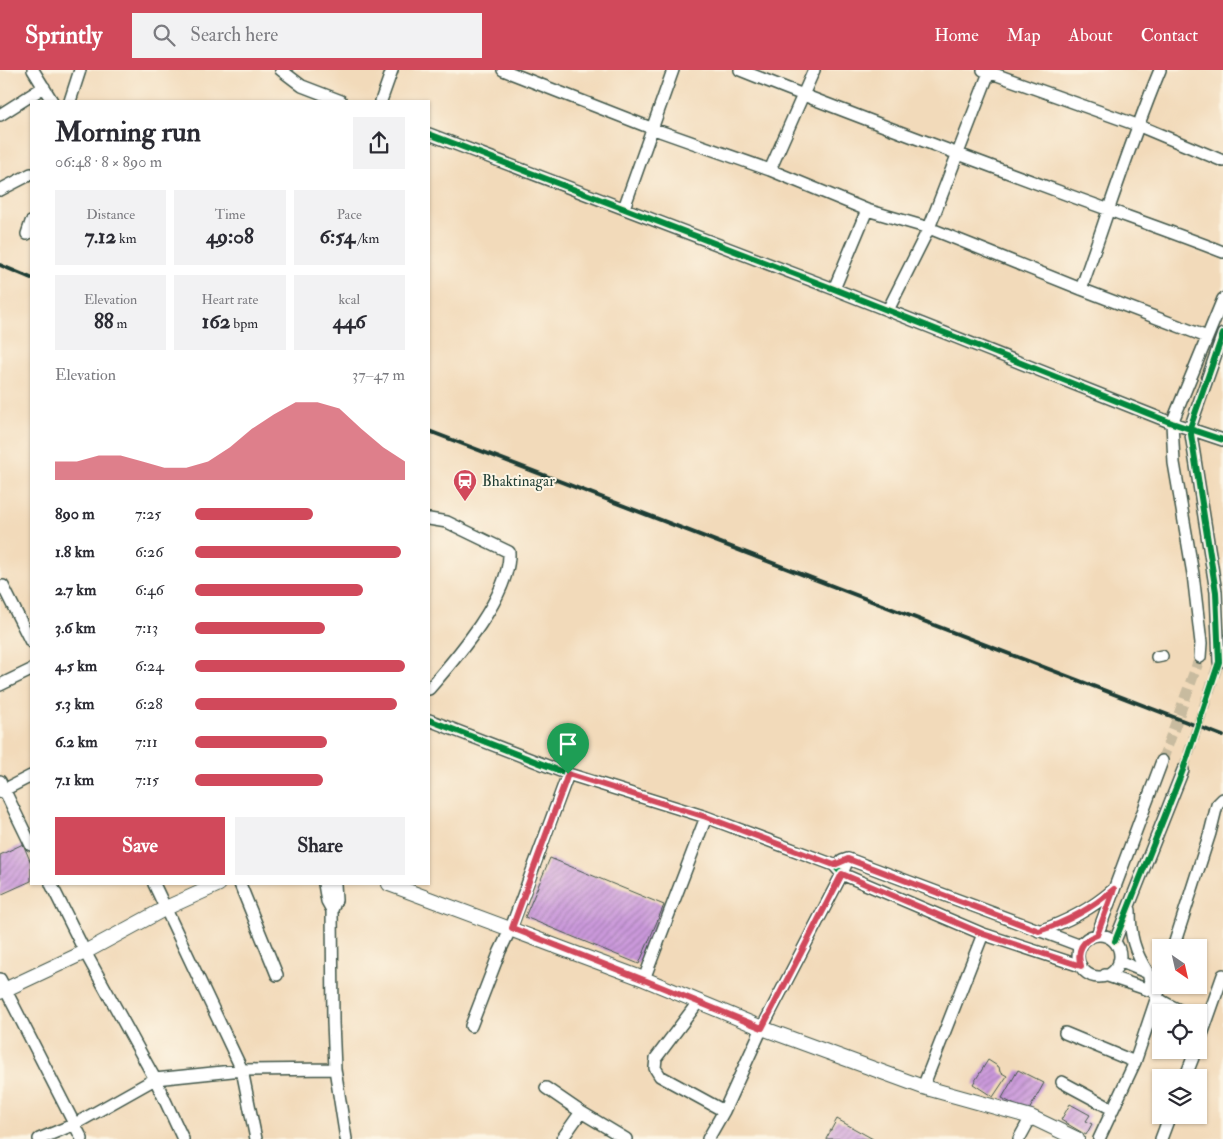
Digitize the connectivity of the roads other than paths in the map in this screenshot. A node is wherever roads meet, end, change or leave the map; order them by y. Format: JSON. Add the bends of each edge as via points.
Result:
{"nodes":[{"id":1,"x":33,"y":70,"type":"edge"},
{"id":2,"x":80,"y":70,"type":"edge"},
{"id":3,"x":281,"y":70,"type":"edge"},
{"id":4,"x":392,"y":70,"type":"edge"},
{"id":5,"x":503,"y":70,"type":"edge"},
{"id":6,"x":673,"y":70,"type":"edge"},
{"id":7,"x":740,"y":70,"type":"edge"},
{"id":8,"x":814,"y":70,"type":"edge"},
{"id":9,"x":1160,"y":70,"type":"edge"},
{"id":10,"x":988,"y":71,"type":"edge"},
{"id":11,"x":295,"y":75,"type":"edge"},
{"id":12,"x":44,"y":88,"type":"junction"},
{"id":13,"x":804,"y":95,"type":"junction"},
{"id":14,"x":51,"y":100,"type":"edge"},
{"id":15,"x":70,"y":100,"type":"edge"},
{"id":16,"x":338,"y":100,"type":"edge"},
{"id":17,"x":381,"y":100,"type":"edge"},
{"id":18,"x":0,"y":115,"type":"edge"},
{"id":19,"x":1137,"y":125,"type":"junction"},
{"id":20,"x":651,"y":128,"type":"junction"},
{"id":21,"x":430,"y":134,"type":"edge"},
{"id":22,"x":958,"y":154,"type":"junction"},
{"id":23,"x":1223,"y":161,"type":"edge"},
{"id":24,"x":770,"y":170,"type":"junction"},
{"id":25,"x":30,"y":175,"type":"edge"},
{"id":26,"x":0,"y":190,"type":"edge"},
{"id":27,"x":624,"y":208,"type":"junction"},
{"id":28,"x":867,"y":210,"type":"junction"},
{"id":29,"x":1109,"y":211,"type":"junction"},
{"id":30,"x":30,"y":225,"type":"edge"},
{"id":31,"x":929,"y":228,"type":"junction"},
{"id":32,"x":27,"y":234,"type":"dead end"},
{"id":33,"x":1223,"y":252,"type":"edge"},
{"id":34,"x":834,"y":289,"type":"junction"},
{"id":35,"x":1081,"y":289,"type":"junction"},
{"id":36,"x":1223,"y":299,"type":"edge"},
{"id":37,"x":888,"y":310,"type":"junction"},
{"id":38,"x":1207,"y":337,"type":"junction"},
{"id":39,"x":1222,"y":341,"type":"edge"},
{"id":40,"x":1172,"y":422,"type":"junction"},
{"id":41,"x":1190,"y":428,"type":"junction"},
{"id":42,"x":1223,"y":440,"type":"edge"},
{"id":43,"x":430,"y":519,"type":"edge"},
{"id":44,"x":3,"y":586,"type":"dead end"},
{"id":45,"x":30,"y":640,"type":"edge"},
{"id":46,"x":1200,"y":657,"type":"tunnel mouth"},
{"id":47,"x":1219,"y":662,"type":"dead end"},
{"id":48,"x":30,"y":670,"type":"edge"},
{"id":49,"x":0,"y":685,"type":"edge"},
{"id":50,"x":430,"y":689,"type":"edge"},
{"id":51,"x":430,"y":720,"type":"edge"},
{"id":52,"x":1162,"y":762,"type":"tunnel mouth"},
{"id":53,"x":1183,"y":770,"type":"tunnel mouth"},
{"id":54,"x":568,"y":774,"type":"junction"},
{"id":55,"x":30,"y":776,"type":"edge"},
{"id":56,"x":1,"y":788,"type":"edge"},
{"id":57,"x":1223,"y":799,"type":"edge"},
{"id":58,"x":706,"y":817,"type":"junction"},
{"id":59,"x":30,"y":843,"type":"edge"},
{"id":60,"x":848,"y":859,"type":"junction"},
{"id":61,"x":834,"y":865,"type":"junction"},
{"id":62,"x":842,"y":874,"type":"junction"},
{"id":63,"x":51,"y":885,"type":"edge"},
{"id":64,"x":154,"y":885,"type":"edge"},
{"id":65,"x":217,"y":885,"type":"edge"},
{"id":66,"x":240,"y":885,"type":"edge"},
{"id":67,"x":324,"y":885,"type":"edge"},
{"id":68,"x":335,"y":885,"type":"edge"},
{"id":69,"x":392,"y":885,"type":"edge"},
{"id":70,"x":1114,"y":889,"type":"junction"},
{"id":71,"x":1130,"y":904,"type":"junction"},
{"id":72,"x":166,"y":908,"type":"junction"},
{"id":73,"x":332,"y":910,"type":"junction"},
{"id":74,"x":512,"y":928,"type":"junction"},
{"id":75,"x":1039,"y":931,"type":"junction"},
{"id":76,"x":983,"y":934,"type":"junction"},
{"id":77,"x":1097,"y":935,"type":"junction"},
{"id":78,"x":1176,"y":939,"type":"edge"},
{"id":79,"x":1114,"y":941,"type":"junction"},
{"id":80,"x":1081,"y":946,"type":"junction"},
{"id":81,"x":85,"y":952,"type":"junction"},
{"id":82,"x":1119,"y":961,"type":"junction"},
{"id":83,"x":1081,"y":966,"type":"junction"},
{"id":84,"x":1148,"y":973,"type":"junction"},
{"id":85,"x":277,"y":975,"type":"dead end"},
{"id":86,"x":1105,"y":975,"type":"junction"},
{"id":87,"x":1223,"y":975,"type":"edge"},
{"id":88,"x":644,"y":980,"type":"junction"},
{"id":89,"x":1152,"y":981,"type":"edge"},
{"id":90,"x":2,"y":986,"type":"edge"},
{"id":91,"x":1152,"y":989,"type":"edge"},
{"id":92,"x":1156,"y":994,"type":"edge"},
{"id":93,"x":1161,"y":994,"type":"edge"},
{"id":94,"x":699,"y":1001,"type":"junction"},
{"id":95,"x":1173,"y":1004,"type":"edge"},
{"id":96,"x":1207,"y":1012,"type":"edge"},
{"id":97,"x":471,"y":1026,"type":"dead end"},
{"id":98,"x":762,"y":1028,"type":"junction"},
{"id":99,"x":1065,"y":1034,"type":"dead end"},
{"id":100,"x":1135,"y":1062,"type":"junction"},
{"id":101,"x":242,"y":1070,"type":"junction"},
{"id":102,"x":335,"y":1070,"type":"junction"},
{"id":103,"x":155,"y":1079,"type":"junction"},
{"id":104,"x":1062,"y":1082,"type":"dead end"},
{"id":105,"x":924,"y":1087,"type":"junction"},
{"id":106,"x":546,"y":1088,"type":"dead end"},
{"id":107,"x":1112,"y":1109,"type":"junction"},
{"id":108,"x":724,"y":1111,"type":"junction"},
{"id":109,"x":581,"y":1112,"type":"junction"},
{"id":110,"x":1031,"y":1117,"type":"junction"},
{"id":111,"x":75,"y":1124,"type":"junction"},
{"id":112,"x":1167,"y":1124,"type":"edge"},
{"id":113,"x":39,"y":1139,"type":"edge"},
{"id":114,"x":82,"y":1139,"type":"edge"},
{"id":115,"x":183,"y":1139,"type":"edge"},
{"id":116,"x":256,"y":1139,"type":"edge"},
{"id":117,"x":346,"y":1139,"type":"edge"},
{"id":118,"x":562,"y":1139,"type":"edge"},
{"id":119,"x":626,"y":1139,"type":"edge"},
{"id":120,"x":708,"y":1139,"type":"edge"},
{"id":121,"x":1019,"y":1139,"type":"edge"},
{"id":122,"x":1077,"y":1139,"type":"edge"},
{"id":123,"x":1099,"y":1139,"type":"edge"},
{"id":124,"x":1161,"y":1139,"type":"edge"}],
"edges":[{"from":1,"to":12,"type":"street"},
{"from":2,"to":15,"type":"street"},
{"from":3,"to":11,"type":"street"},
{"from":4,"to":17,"type":"street"},
{"from":5,"to":20,"type":"street"},
{"from":6,"to":20,"type":"street"},
{"from":7,"to":13,"type":"street"},
{"from":8,"to":13,"type":"street"},
{"from":9,"to":19,"type":"street"},
{"from":10,"to":19,"type":"street"},
{"from":10,"to":22,"type":"street"},
{"from":11,"to":16,"type":"street","via":[[302,86]]},
{"from":12,"to":14,"type":"street"},
{"from":12,"to":18,"type":"street"},
{"from":13,"to":22,"type":"street"},
{"from":13,"to":24,"type":"street"},
{"from":19,"to":23,"type":"street"},
{"from":19,"to":29,"type":"street"},
{"from":20,"to":24,"type":"street"},
{"from":20,"to":27,"type":"street"},
{"from":21,"to":27,"type":"street"},
{"from":22,"to":29,"type":"street"},
{"from":22,"to":31,"type":"street"},
{"from":24,"to":28,"type":"street"},
{"from":25,"to":26,"type":"street"},
{"from":27,"to":34,"type":"street"},
{"from":28,"to":31,"type":"street"},
{"from":28,"to":34,"type":"street"},
{"from":29,"to":33,"type":"street"},
{"from":29,"to":35,"type":"street"},
{"from":30,"to":32,"type":"street"},
{"from":31,"to":35,"type":"street"},
{"from":31,"to":37,"type":"street"},
{"from":34,"to":37,"type":"street"},
{"from":35,"to":38,"type":"street"},
{"from":36,"to":38,"type":"street"},
{"from":37,"to":40,"type":"street"},
{"from":38,"to":40,"type":"street"},
{"from":39,"to":41,"type":"street"},
{"from":40,"to":41,"type":"street"},
{"from":40,"to":46,"type":"street","via":[[1174,463],[1202,644]]},
{"from":41,"to":42,"type":"street"},
{"from":41,"to":47,"type":"street","via":[[1216,592]]},
{"from":43,"to":50,"type":"street","via":[[446,522],[509,552],[510,561],[502,587],[466,646]]},
{"from":44,"to":45,"type":"street"},
{"from":48,"to":49,"type":"street"},
{"from":51,"to":54,"type":"street"},
{"from":52,"to":70,"type":"street"},
{"from":53,"to":71,"type":"street"},
{"from":54,"to":58,"type":"street"},
{"from":54,"to":74,"type":"street"},
{"from":55,"to":56,"type":"street"},
{"from":56,"to":59,"type":"street"},
{"from":57,"to":78,"type":"street","via":[[1217,805]]},
{"from":58,"to":61,"type":"street"},
{"from":58,"to":88,"type":"street"},
{"from":60,"to":61,"type":"street"},
{"from":60,"to":62,"type":"street"},
{"from":60,"to":75,"type":"street"},
{"from":61,"to":62,"type":"street"},
{"from":62,"to":76,"type":"street"},
{"from":62,"to":98,"type":"street"},
{"from":63,"to":81,"type":"street"},
{"from":64,"to":72,"type":"street"},
{"from":65,"to":72,"type":"main road"},
{"from":66,"to":85,"type":"street"},
{"from":67,"to":73,"type":"street"},
{"from":68,"to":73,"type":"street","via":[[336,900]]},
{"from":69,"to":74,"type":"main road"},
{"from":70,"to":75,"type":"street","via":[[1086,911]]},
{"from":70,"to":77,"type":"street"},
{"from":71,"to":79,"type":"street"},
{"from":71,"to":84,"type":"street","via":[[1132,944]]},
{"from":72,"to":81,"type":"main road"},
{"from":72,"to":101,"type":"street"},
{"from":73,"to":102,"type":"street"},
{"from":74,"to":88,"type":"main road"},
{"from":74,"to":97,"type":"street"},
{"from":75,"to":80,"type":"street"},
{"from":76,"to":83,"type":"street"},
{"from":76,"to":105,"type":"street"},
{"from":77,"to":79,"type":"street"},
{"from":77,"to":80,"type":"street"},
{"from":79,"to":82,"type":"street"},
{"from":80,"to":83,"type":"street"},
{"from":81,"to":90,"type":"main road"},
{"from":81,"to":103,"type":"street"},
{"from":82,"to":84,"type":"street"},
{"from":82,"to":86,"type":"street","via":[[1116,968]]},
{"from":83,"to":86,"type":"street","via":[[1092,975]]},
{"from":84,"to":89,"type":"street"},
{"from":86,"to":91,"type":"street"},
{"from":87,"to":96,"type":"street"},
{"from":88,"to":94,"type":"main road"},
{"from":90,"to":111,"type":"street"},
{"from":92,"to":100,"type":"street"},
{"from":93,"to":95,"type":"street"},
{"from":94,"to":98,"type":"main road"},
{"from":94,"to":108,"type":"street","via":[[656,1058],[655,1068],[660,1076]]},
{"from":98,"to":105,"type":"main road"},
{"from":98,"to":108,"type":"street"},
{"from":99,"to":100,"type":"street"},
{"from":100,"to":107,"type":"street"},
{"from":101,"to":102,"type":"street"},
{"from":101,"to":103,"type":"street"},
{"from":101,"to":116,"type":"street"},
{"from":102,"to":117,"type":"street"},
{"from":103,"to":111,"type":"street"},
{"from":103,"to":115,"type":"street"},
{"from":104,"to":107,"type":"street"},
{"from":105,"to":110,"type":"main road"},
{"from":106,"to":109,"type":"street"},
{"from":107,"to":123,"type":"street"},
{"from":108,"to":120,"type":"street"},
{"from":109,"to":118,"type":"street"},
{"from":109,"to":119,"type":"street"},
{"from":110,"to":121,"type":"street"},
{"from":110,"to":122,"type":"main road"},
{"from":111,"to":113,"type":"street"},
{"from":111,"to":114,"type":"street"},
{"from":112,"to":124,"type":"street"}]}
